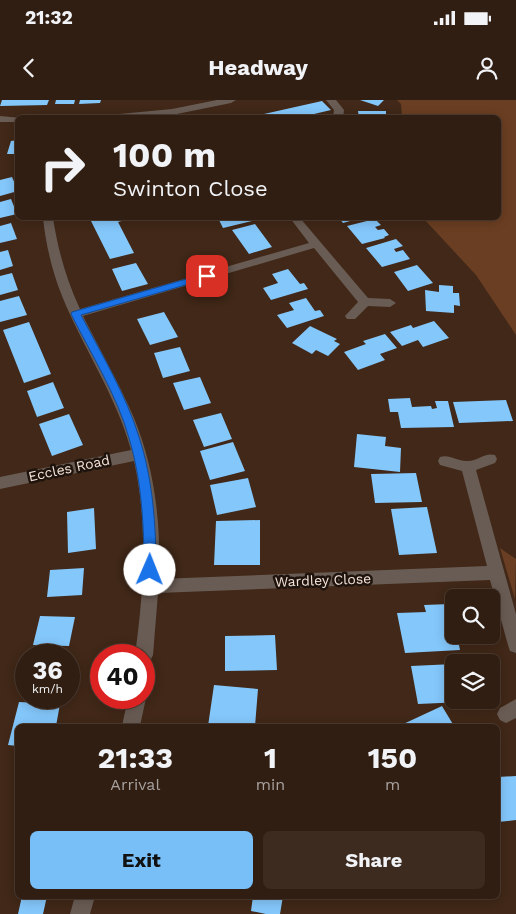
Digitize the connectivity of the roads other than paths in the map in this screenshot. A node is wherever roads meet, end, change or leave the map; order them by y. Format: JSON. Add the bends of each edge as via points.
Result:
{"nodes":[{"id":1,"x":168,"y":100,"type":"edge"},
{"id":2,"x":231,"y":100,"type":"edge"},
{"id":3,"x":331,"y":100,"type":"edge"},
{"id":4,"x":172,"y":112,"type":"junction"},
{"id":5,"x":140,"y":115,"type":"edge"},
{"id":6,"x":338,"y":115,"type":"edge"},
{"id":7,"x":0,"y":119,"type":"edge"},
{"id":8,"x":15,"y":119,"type":"edge"},
{"id":9,"x":48,"y":220,"type":"edge"},
{"id":10,"x":297,"y":220,"type":"edge"},
{"id":11,"x":317,"y":244,"type":"junction"},
{"id":12,"x":365,"y":302,"type":"junction"},
{"id":13,"x":390,"y":303,"type":"dead end"},
{"id":14,"x":76,"y":314,"type":"junction"},
{"id":15,"x":351,"y":316,"type":"dead end"},
{"id":16,"x":139,"y":454,"type":"junction"},
{"id":17,"x":490,"y":459,"type":"dead end"},
{"id":18,"x":445,"y":461,"type":"dead end"},
{"id":19,"x":468,"y":467,"type":"junction"},
{"id":20,"x":0,"y":483,"type":"edge"},
{"id":21,"x":496,"y":573,"type":"junction"},
{"id":22,"x":150,"y":586,"type":"junction"},
{"id":23,"x":145,"y":644,"type":"edge"},
{"id":24,"x":516,"y":645,"type":"edge"},
{"id":25,"x":135,"y":709,"type":"edge"},
{"id":26,"x":131,"y":724,"type":"edge"},
{"id":27,"x":84,"y":899,"type":"edge"},
{"id":28,"x":80,"y":914,"type":"edge"}],
"edges":[{"from":1,"to":4,"type":"street"},
{"from":2,"to":4,"type":"street"},
{"from":3,"to":6,"type":"street","via":[[339,110]]},
{"from":4,"to":5,"type":"street"},
{"from":7,"to":8,"type":"street"},
{"from":9,"to":14,"type":"street","via":[[56,266]]},
{"from":10,"to":11,"type":"street"},
{"from":11,"to":12,"type":"street"},
{"from":11,"to":14,"type":"street"},
{"from":12,"to":13,"type":"street"},
{"from":12,"to":15,"type":"street"},
{"from":14,"to":16,"type":"street","via":[[129,421]]},
{"from":16,"to":20,"type":"street","name":"Eccles Road"},
{"from":16,"to":22,"type":"street","via":[[150,526]]},
{"from":17,"to":19,"type":"street"},
{"from":18,"to":19,"type":"street"},
{"from":19,"to":21,"type":"street"},
{"from":21,"to":22,"type":"street","name":"Wardley Close"},
{"from":21,"to":24,"type":"street"},
{"from":22,"to":23,"type":"street"},
{"from":25,"to":26,"type":"street"},
{"from":27,"to":28,"type":"street"}]}
